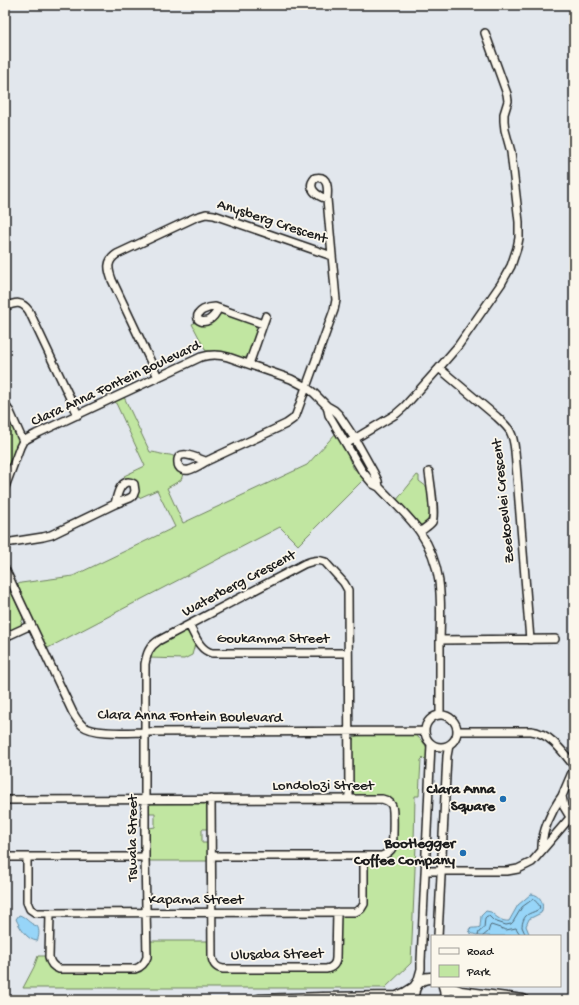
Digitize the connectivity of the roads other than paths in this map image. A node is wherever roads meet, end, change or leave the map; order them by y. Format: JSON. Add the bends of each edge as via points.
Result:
{"nodes":[{"id":1,"x":485,"y":33,"type":"dead end"},
{"id":2,"x":327,"y":199,"type":"dead end"},
{"id":3,"x":332,"y":256,"type":"junction"},
{"id":4,"x":5,"y":307,"type":"edge"},
{"id":5,"x":218,"y":309,"type":"dead end"},
{"id":6,"x":266,"y":316,"type":"dead end"},
{"id":7,"x":263,"y":324,"type":"junction"},
{"id":8,"x":249,"y":364,"type":"junction"},
{"id":9,"x":439,"y":368,"type":"junction"},
{"id":10,"x":158,"y":377,"type":"junction"},
{"id":11,"x":306,"y":386,"type":"junction"},
{"id":12,"x":5,"y":405,"type":"edge"},
{"id":13,"x":327,"y":406,"type":"junction"},
{"id":14,"x":78,"y":415,"type":"junction"},
{"id":15,"x":355,"y":439,"type":"junction"},
{"id":16,"x":23,"y":442,"type":"junction"},
{"id":17,"x":346,"y":444,"type":"junction"},
{"id":18,"x":205,"y":461,"type":"dead end"},
{"id":19,"x":429,"y":472,"type":"dead end"},
{"id":20,"x":5,"y":486,"type":"edge"},
{"id":21,"x":379,"y":487,"type":"junction"},
{"id":22,"x":115,"y":504,"type":"dead end"},
{"id":23,"x":420,"y":532,"type":"junction"},
{"id":24,"x":5,"y":543,"type":"edge"},
{"id":25,"x":5,"y":569,"type":"edge"},
{"id":26,"x":31,"y":625,"type":"junction"},
{"id":27,"x":189,"y":625,"type":"junction"},
{"id":28,"x":5,"y":637,"type":"edge"},
{"id":29,"x":440,"y":640,"type":"junction"},
{"id":30,"x":530,"y":640,"type":"junction"},
{"id":31,"x":555,"y":640,"type":"dead end"},
{"id":32,"x":348,"y":653,"type":"junction"},
{"id":33,"x":440,"y":714,"type":"junction"},
{"id":34,"x":349,"y":731,"type":"junction"},
{"id":35,"x":424,"y":731,"type":"junction"},
{"id":36,"x":457,"y":731,"type":"junction"},
{"id":37,"x":146,"y":732,"type":"junction"},
{"id":38,"x":431,"y":744,"type":"junction"},
{"id":39,"x":449,"y":745,"type":"junction"},
{"id":40,"x":574,"y":767,"type":"edge"},
{"id":41,"x":562,"y":796,"type":"junction"},
{"id":42,"x":146,"y":799,"type":"junction"},
{"id":43,"x":211,"y":799,"type":"junction"},
{"id":44,"x":349,"y":799,"type":"junction"},
{"id":45,"x":5,"y":800,"type":"edge"},
{"id":46,"x":572,"y":815,"type":"edge"},
{"id":47,"x":542,"y":850,"type":"junction"},
{"id":48,"x":212,"y":856,"type":"junction"},
{"id":49,"x":364,"y":856,"type":"junction"},
{"id":50,"x":5,"y":857,"type":"edge"},
{"id":51,"x":27,"y":857,"type":"junction"},
{"id":52,"x":145,"y":857,"type":"junction"},
{"id":53,"x":426,"y":871,"type":"junction"},
{"id":54,"x":442,"y":871,"type":"junction"},
{"id":55,"x":212,"y":912,"type":"junction"},
{"id":56,"x":336,"y":912,"type":"junction"},
{"id":57,"x":50,"y":913,"type":"junction"},
{"id":58,"x":146,"y":913,"type":"junction"},
{"id":59,"x":438,"y":935,"type":"edge"},
{"id":60,"x":431,"y":978,"type":"edge"},
{"id":61,"x":416,"y":986,"type":"junction"},
{"id":62,"x":444,"y":987,"type":"edge"},
{"id":63,"x":447,"y":987,"type":"edge"},
{"id":64,"x":259,"y":1000,"type":"edge"},
{"id":65,"x":414,"y":1000,"type":"edge"},
{"id":66,"x":445,"y":1000,"type":"edge"},
{"id":67,"x":523,"y":1000,"type":"edge"}],
"edges":[{"from":1,"to":9,"type":"street","via":[[507,94],[504,121],[511,152],[519,238],[515,257],[500,284],[458,346]]},
{"from":2,"to":3,"type":"street"},
{"from":3,"to":10,"type":"street","name":"Anysberg Crescent","via":[[206,214],[117,254],[110,259],[109,272]]},
{"from":3,"to":11,"type":"street","name":"Anysberg Crescent","via":[[336,304]]},
{"from":4,"to":14,"type":"street","via":[[18,303],[26,306]]},
{"from":5,"to":7,"type":"street"},
{"from":6,"to":7,"type":"street"},
{"from":7,"to":8,"type":"street"},
{"from":8,"to":10,"type":"street","name":"Clara Anna Fontein Boulevard","via":[[222,355],[208,354]]},
{"from":8,"to":11,"type":"street","name":"Clara Anna Fontein Boulevard"},
{"from":9,"to":15,"type":"street","via":[[396,414]]},
{"from":9,"to":30,"type":"street","name":"Zeekoevlei Crescent","via":[[505,425],[514,439]]},
{"from":10,"to":14,"type":"street","name":"Clara Anna Fontein Boulevard"},
{"from":11,"to":13,"type":"street","name":"Clara Anna Fontein Boulevard"},
{"from":11,"to":18,"type":"street","name":"Anysberg Crescent","via":[[296,414],[290,422]]},
{"from":12,"to":16,"type":"street"},
{"from":13,"to":15,"type":"street","name":"Clara Anna Fontein Boulevard","via":[[339,415]]},
{"from":13,"to":17,"type":"street","name":"Clara Anna Fontein Boulevard","via":[[329,415]]},
{"from":14,"to":16,"type":"street","name":"Clara Anna Fontein Boulevard"},
{"from":15,"to":17,"type":"street"},
{"from":15,"to":21,"type":"street","name":"Clara Anna Fontein Boulevard"},
{"from":16,"to":20,"type":"street","name":"Clara Anna Fontein Boulevard"},
{"from":17,"to":21,"type":"street","name":"Clara Anna Fontein Boulevard","via":[[362,471]]},
{"from":19,"to":23,"type":"street","via":[[433,519]]},
{"from":21,"to":23,"type":"street","name":"Clara Anna Fontein Boulevard"},
{"from":22,"to":24,"type":"street","via":[[51,535]]},
{"from":23,"to":29,"type":"street","name":"Clara Anna Fontein Boulevard","via":[[432,555],[440,585]]},
{"from":25,"to":26,"type":"street","name":"Clara Anna Fontein Boulevard"},
{"from":26,"to":28,"type":"street"},
{"from":26,"to":37,"type":"street","name":"Clara Anna Fontein Boulevard","via":[[73,713],[84,727],[103,732]]},
{"from":27,"to":32,"type":"street","name":"Goukamma Street","via":[[202,647],[212,653]]},
{"from":27,"to":32,"type":"street","name":"Waterberg Crescent","via":[[304,564],[314,560],[321,561],[330,567],[348,590]]},
{"from":27,"to":37,"type":"street","name":"Waterberg Crescent","via":[[153,644],[147,653]]},
{"from":29,"to":30,"type":"street"},
{"from":29,"to":33,"type":"street","name":"Clara Anna Fontein Boulevard"},
{"from":30,"to":31,"type":"street"},
{"from":32,"to":34,"type":"street","name":"Waterberg Crescent"},
{"from":33,"to":35,"type":"street","via":[[429,719]]},
{"from":33,"to":36,"type":"street","via":[[451,718],[456,724]]},
{"from":34,"to":35,"type":"street","name":"Clara Anna Fontein Boulevard"},
{"from":34,"to":37,"type":"street","name":"Clara Anna Fontein Boulevard"},
{"from":34,"to":44,"type":"street","name":"Waterberg Crescent"},
{"from":35,"to":38,"type":"street"},
{"from":36,"to":39,"type":"street","via":[[455,739]]},
{"from":36,"to":40,"type":"street","via":[[540,732],[550,739]]},
{"from":37,"to":42,"type":"street","name":"Tswala Street"},
{"from":38,"to":39,"type":"street","via":[[440,747]]},
{"from":38,"to":53,"type":"street"},
{"from":39,"to":54,"type":"street"},
{"from":40,"to":41,"type":"street"},
{"from":41,"to":46,"type":"street","via":[[563,803]]},
{"from":41,"to":47,"type":"street","via":[[553,809],[546,827]]},
{"from":42,"to":43,"type":"street","name":"Londolozi Street"},
{"from":42,"to":45,"type":"street","name":"Londolozi Street"},
{"from":42,"to":52,"type":"street","name":"Tswala Street"},
{"from":43,"to":44,"type":"street","name":"Londolozi Street"},
{"from":43,"to":48,"type":"street","name":"Ulusaba Street"},
{"from":44,"to":49,"type":"street","name":"Londolozi Street","via":[[385,799],[392,808],[391,849],[388,854],[382,856]]},
{"from":46,"to":47,"type":"street"},
{"from":47,"to":54,"type":"street","via":[[528,865],[513,870]]},
{"from":48,"to":49,"type":"street","name":"Londolozi Street"},
{"from":48,"to":55,"type":"street","name":"Ulusaba Street"},
{"from":49,"to":56,"type":"street","name":"Kapama Street","via":[[363,907],[355,912]]},
{"from":50,"to":51,"type":"street"},
{"from":51,"to":52,"type":"street"},
{"from":51,"to":57,"type":"street","name":"Kapama Street","via":[[28,907],[36,913]]},
{"from":52,"to":58,"type":"street","name":"Tswala Street"},
{"from":53,"to":54,"type":"street"},
{"from":53,"to":61,"type":"street","via":[[421,969]]},
{"from":54,"to":59,"type":"street"},
{"from":55,"to":56,"type":"street","name":"Kapama Street"},
{"from":55,"to":56,"type":"street","name":"Ulusaba Street","via":[[213,963],[222,969],[326,969],[335,963],[336,958]]},
{"from":55,"to":58,"type":"street","name":"Kapama Street"},
{"from":57,"to":58,"type":"street","name":"Kapama Street"},
{"from":57,"to":58,"type":"street","name":"Tswala Street","via":[[49,960],[54,967],[135,969],[143,965],[147,957]]},
{"from":60,"to":61,"type":"main road","via":[[424,979]]},
{"from":61,"to":64,"type":"main road","via":[[398,997]]},
{"from":61,"to":65,"type":"main road"},
{"from":62,"to":66,"type":"main road"},
{"from":63,"to":67,"type":"main road","via":[[461,992]]}]}
